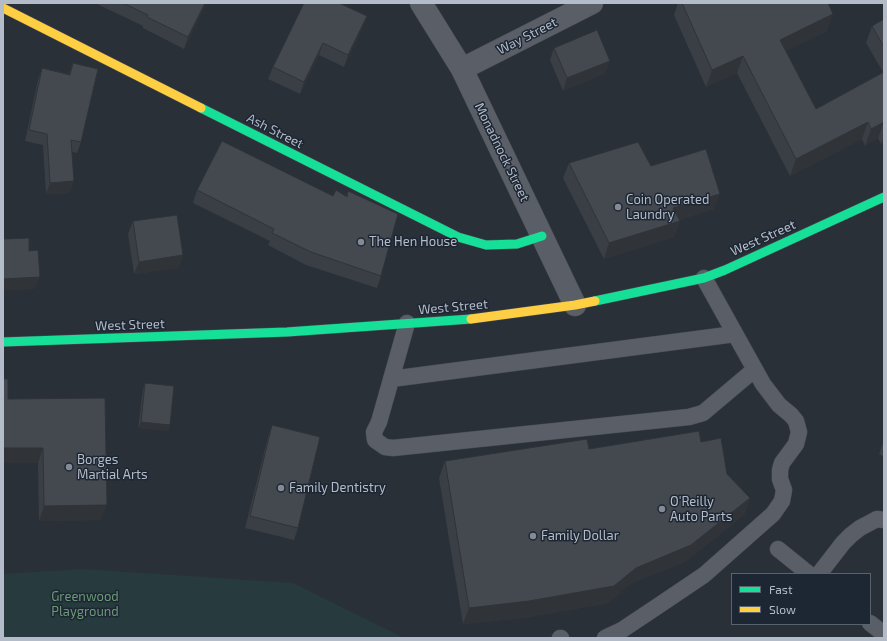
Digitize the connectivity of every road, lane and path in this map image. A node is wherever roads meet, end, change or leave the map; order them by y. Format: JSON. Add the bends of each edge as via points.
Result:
{"nodes":[{"id":1,"x":421,"y":3,"type":"edge"},
{"id":2,"x":592,"y":3,"type":"edge"},
{"id":3,"x":3,"y":8,"type":"edge"},
{"id":4,"x":462,"y":69,"type":"junction"},
{"id":5,"x":884,"y":197,"type":"edge"},
{"id":6,"x":542,"y":236,"type":"junction"},
{"id":7,"x":704,"y":278,"type":"junction"},
{"id":8,"x":575,"y":305,"type":"junction"},
{"id":9,"x":407,"y":323,"type":"junction"},
{"id":10,"x":735,"y":334,"type":"junction"},
{"id":11,"x":3,"y":342,"type":"edge"},
{"id":12,"x":754,"y":370,"type":"junction"},
{"id":13,"x":392,"y":379,"type":"junction"},
{"id":14,"x":884,"y":520,"type":"edge"},
{"id":15,"x":778,"y":549,"type":"dead end"},
{"id":16,"x":808,"y":573,"type":"edge"},
{"id":17,"x":821,"y":573,"type":"edge"},
{"id":18,"x":871,"y":624,"type":"edge"},
{"id":19,"x":884,"y":634,"type":"edge"},
{"id":20,"x":605,"y":638,"type":"edge"}],
"edges":[{"from":1,"to":4,"type":"street","name":"Monadnock Street"},
{"from":2,"to":4,"type":"street","name":"Way Street"},
{"from":3,"to":6,"type":"main road","name":"Ash Street","via":[[458,237],[486,245],[517,244]]},
{"from":4,"to":6,"type":"street","name":"Monadnock Street"},
{"from":5,"to":7,"type":"main road","name":"West Street"},
{"from":6,"to":8,"type":"street","name":"Monadnock Street"},
{"from":7,"to":8,"type":"main road","name":"West Street"},
{"from":7,"to":10,"type":"lane"},
{"from":8,"to":9,"type":"main road","name":"West Street","via":[[470,319]]},
{"from":9,"to":11,"type":"main road","name":"West Street","via":[[287,332]]},
{"from":9,"to":13,"type":"lane"},
{"from":10,"to":12,"type":"lane"},
{"from":10,"to":13,"type":"lane"},
{"from":12,"to":13,"type":"lane","via":[[703,414],[393,448],[379,444],[375,440],[374,432]]},
{"from":12,"to":20,"type":"lane","via":[[778,405],[796,421],[799,432],[796,444],[782,463],[782,501],[773,514],[704,575],[622,630]]},
{"from":14,"to":17,"type":"lane","via":[[877,519],[851,535]]},
{"from":15,"to":16,"type":"lane"},
{"from":18,"to":19,"type":"lane"}]}
